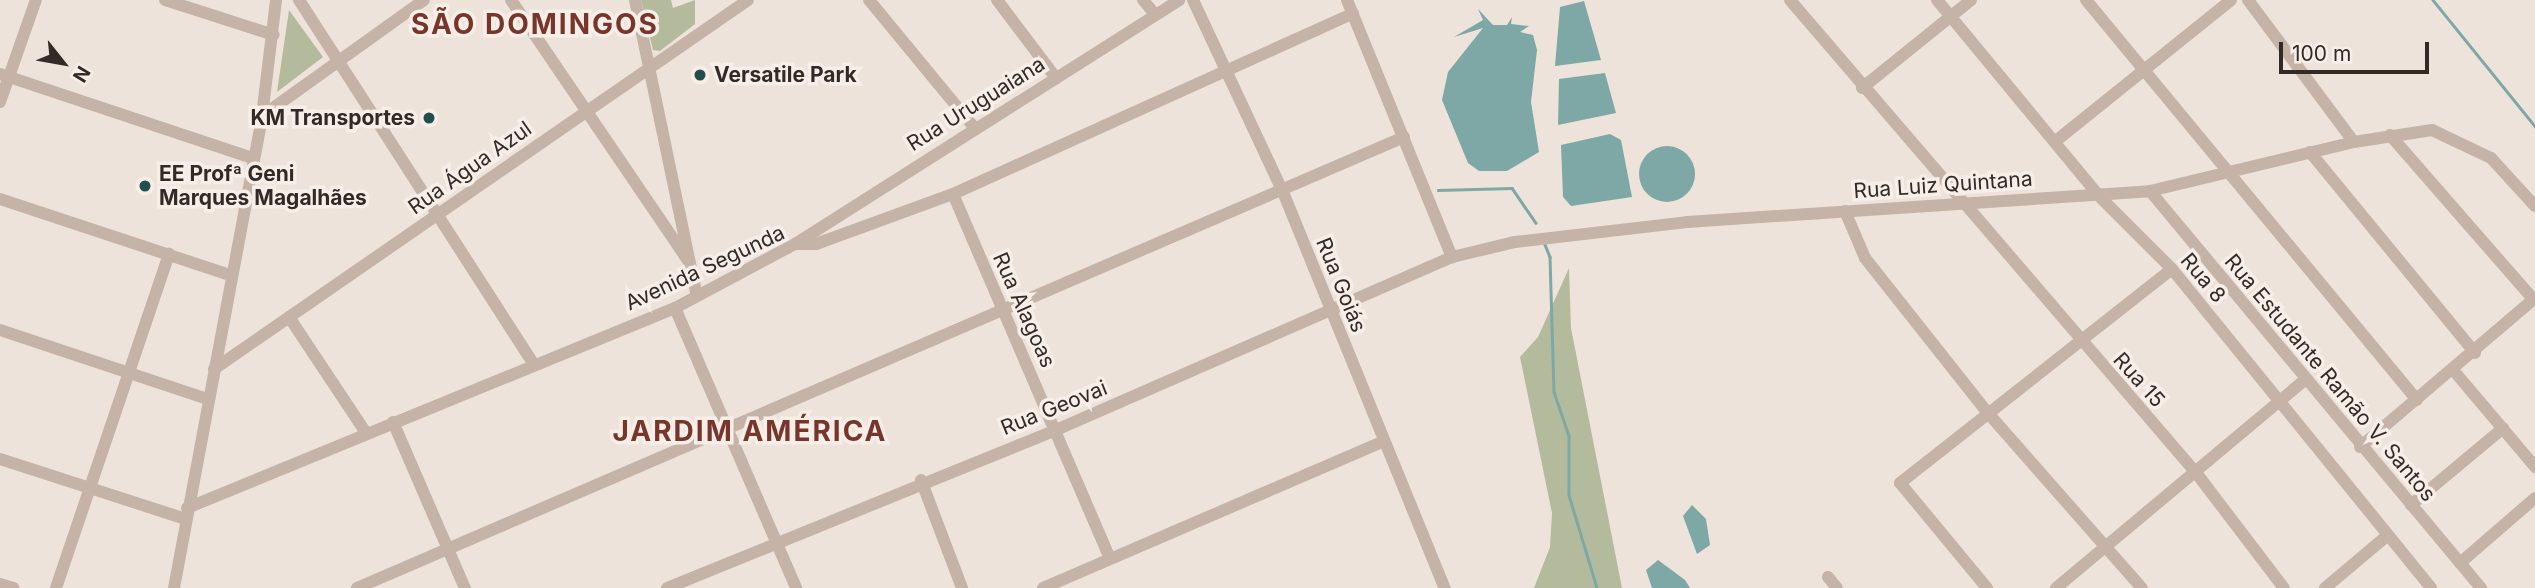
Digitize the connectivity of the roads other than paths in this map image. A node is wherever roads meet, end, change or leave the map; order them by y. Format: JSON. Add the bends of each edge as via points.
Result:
{"nodes":[{"id":1,"x":36,"y":0,"type":"edge"},
{"id":2,"x":165,"y":0,"type":"edge"},
{"id":3,"x":276,"y":0,"type":"edge"},
{"id":4,"x":299,"y":0,"type":"edge"},
{"id":5,"x":424,"y":0,"type":"edge"},
{"id":6,"x":510,"y":0,"type":"edge"},
{"id":7,"x":635,"y":0,"type":"edge"},
{"id":8,"x":748,"y":0,"type":"edge"},
{"id":9,"x":869,"y":0,"type":"edge"},
{"id":10,"x":997,"y":0,"type":"edge"},
{"id":11,"x":1143,"y":0,"type":"edge"},
{"id":12,"x":1179,"y":0,"type":"edge"},
{"id":13,"x":1193,"y":0,"type":"edge"},
{"id":14,"x":1347,"y":0,"type":"edge"},
{"id":15,"x":1790,"y":0,"type":"edge"},
{"id":16,"x":1937,"y":0,"type":"edge"},
{"id":17,"x":1971,"y":0,"type":"edge"},
{"id":18,"x":2086,"y":0,"type":"edge"},
{"id":19,"x":2248,"y":0,"type":"edge"},
{"id":20,"x":2226,"y":3,"type":"edge"},
{"id":21,"x":1153,"y":12,"type":"junction"},
{"id":22,"x":1353,"y":13,"type":"junction"},
{"id":23,"x":1951,"y":16,"type":"junction"},
{"id":24,"x":274,"y":36,"type":"junction"},
{"id":25,"x":338,"y":60,"type":"junction"},
{"id":26,"x":648,"y":65,"type":"junction"},
{"id":27,"x":2145,"y":67,"type":"junction"},
{"id":28,"x":1228,"y":68,"type":"junction"},
{"id":29,"x":4,"y":75,"type":"edge"},
{"id":30,"x":1056,"y":78,"type":"junction"},
{"id":31,"x":1862,"y":88,"type":"junction"},
{"id":32,"x":0,"y":102,"type":"edge"},
{"id":33,"x":584,"y":111,"type":"junction"},
{"id":34,"x":262,"y":116,"type":"junction"},
{"id":35,"x":973,"y":127,"type":"junction"},
{"id":36,"x":2390,"y":135,"type":"junction"},
{"id":37,"x":1404,"y":138,"type":"junction"},
{"id":38,"x":2057,"y":140,"type":"junction"},
{"id":39,"x":2354,"y":142,"type":"junction"},
{"id":40,"x":2310,"y":152,"type":"junction"},
{"id":41,"x":252,"y":158,"type":"junction"},
{"id":42,"x":2224,"y":172,"type":"junction"},
{"id":43,"x":2150,"y":191,"type":"junction"},
{"id":44,"x":1283,"y":192,"type":"junction"},
{"id":45,"x":953,"y":194,"type":"junction"},
{"id":46,"x":2099,"y":196,"type":"junction"},
{"id":47,"x":0,"y":199,"type":"edge"},
{"id":48,"x":1959,"y":203,"type":"junction"},
{"id":49,"x":2535,"y":206,"type":"edge"},
{"id":50,"x":1845,"y":211,"type":"junction"},
{"id":51,"x":438,"y":213,"type":"junction"},
{"id":52,"x":794,"y":244,"type":"junction"},
{"id":53,"x":169,"y":254,"type":"junction"},
{"id":54,"x":1452,"y":257,"type":"junction"},
{"id":55,"x":690,"y":263,"type":"junction"},
{"id":56,"x":2172,"y":269,"type":"junction"},
{"id":57,"x":230,"y":275,"type":"junction"},
{"id":58,"x":697,"y":296,"type":"junction"},
{"id":59,"x":2534,"y":299,"type":"edge"},
{"id":60,"x":675,"y":308,"type":"junction"},
{"id":61,"x":1004,"y":312,"type":"junction"},
{"id":62,"x":1332,"y":313,"type":"junction"},
{"id":63,"x":289,"y":317,"type":"junction"},
{"id":64,"x":0,"y":330,"type":"edge"},
{"id":65,"x":2082,"y":345,"type":"junction"},
{"id":66,"x":2475,"y":353,"type":"junction"},
{"id":67,"x":532,"y":362,"type":"junction"},
{"id":68,"x":214,"y":369,"type":"junction"},
{"id":69,"x":2455,"y":371,"type":"junction"},
{"id":70,"x":130,"y":375,"type":"junction"},
{"id":71,"x":2305,"y":380,"type":"junction"},
{"id":72,"x":208,"y":399,"type":"junction"},
{"id":73,"x":2417,"y":400,"type":"junction"},
{"id":74,"x":2283,"y":404,"type":"junction"},
{"id":75,"x":1988,"y":412,"type":"junction"},
{"id":76,"x":393,"y":422,"type":"junction"},
{"id":77,"x":727,"y":427,"type":"junction"},
{"id":78,"x":2504,"y":428,"type":"junction"},
{"id":79,"x":1056,"y":429,"type":"junction"},
{"id":80,"x":366,"y":433,"type":"junction"},
{"id":81,"x":1384,"y":441,"type":"junction"},
{"id":82,"x":2360,"y":447,"type":"junction"},
{"id":83,"x":0,"y":459,"type":"edge"},
{"id":84,"x":2535,"y":467,"type":"edge"},
{"id":85,"x":2197,"y":474,"type":"junction"},
{"id":86,"x":921,"y":480,"type":"junction"},
{"id":87,"x":91,"y":490,"type":"junction"},
{"id":88,"x":2535,"y":498,"type":"edge"},
{"id":89,"x":2411,"y":505,"type":"junction"},
{"id":90,"x":187,"y":513,"type":"junction"},
{"id":91,"x":2388,"y":535,"type":"junction"},
{"id":92,"x":775,"y":541,"type":"junction"},
{"id":93,"x":2108,"y":544,"type":"junction"},
{"id":94,"x":449,"y":550,"type":"junction"},
{"id":95,"x":1109,"y":557,"type":"junction"},
{"id":96,"x":2460,"y":563,"type":"junction"},
{"id":97,"x":1828,"y":577,"type":"dead end"},
{"id":98,"x":0,"y":584,"type":"edge"},
{"id":99,"x":13,"y":588,"type":"edge"},
{"id":100,"x":56,"y":588,"type":"edge"},
{"id":101,"x":174,"y":588,"type":"edge"},
{"id":102,"x":357,"y":588,"type":"edge"},
{"id":103,"x":466,"y":588,"type":"edge"},
{"id":104,"x":667,"y":588,"type":"edge"},
{"id":105,"x":796,"y":588,"type":"edge"},
{"id":106,"x":962,"y":588,"type":"edge"},
{"id":107,"x":1043,"y":588,"type":"edge"},
{"id":108,"x":1446,"y":588,"type":"edge"},
{"id":109,"x":1837,"y":588,"type":"edge"},
{"id":110,"x":1986,"y":588,"type":"edge"},
{"id":111,"x":2056,"y":588,"type":"edge"},
{"id":112,"x":2142,"y":588,"type":"edge"},
{"id":113,"x":2284,"y":588,"type":"edge"},
{"id":114,"x":2325,"y":588,"type":"edge"},
{"id":115,"x":2431,"y":588,"type":"edge"},
{"id":116,"x":2481,"y":588,"type":"edge"}],
"edges":[{"from":1,"to":29,"type":"street"},
{"from":2,"to":24,"type":"street"},
{"from":3,"to":24,"type":"street"},
{"from":4,"to":25,"type":"street"},
{"from":5,"to":25,"type":"street"},
{"from":6,"to":33,"type":"street"},
{"from":7,"to":26,"type":"street"},
{"from":8,"to":26,"type":"street","name":"Rua Água Azul"},
{"from":9,"to":35,"type":"street"},
{"from":10,"to":30,"type":"street"},
{"from":11,"to":21,"type":"street"},
{"from":12,"to":21,"type":"street","name":"Rua Uruguaiana"},
{"from":13,"to":28,"type":"street","name":"Rua Goiás"},
{"from":14,"to":22,"type":"street"},
{"from":15,"to":31,"type":"street","name":"Rua 15"},
{"from":16,"to":23,"type":"street","name":"Rua 8"},
{"from":17,"to":23,"type":"street"},
{"from":18,"to":27,"type":"street"},
{"from":19,"to":39,"type":"street"},
{"from":20,"to":27,"type":"street"},
{"from":21,"to":30,"type":"street","name":"Rua Uruguaiana"},
{"from":22,"to":28,"type":"street","name":"Avenida Segunda"},
{"from":22,"to":37,"type":"street"},
{"from":23,"to":31,"type":"street"},
{"from":23,"to":38,"type":"street","name":"Rua 8"},
{"from":24,"to":34,"type":"street"},
{"from":25,"to":34,"type":"street"},
{"from":25,"to":51,"type":"street"},
{"from":26,"to":33,"type":"street","name":"Rua Água Azul"},
{"from":26,"to":55,"type":"street"},
{"from":27,"to":38,"type":"street"},
{"from":27,"to":42,"type":"street"},
{"from":28,"to":44,"type":"street","name":"Rua Goiás"},
{"from":28,"to":45,"type":"street","name":"Avenida Segunda"},
{"from":29,"to":32,"type":"street"},
{"from":29,"to":41,"type":"street"},
{"from":30,"to":35,"type":"street","name":"Rua Uruguaiana"},
{"from":31,"to":48,"type":"street","name":"Rua 15"},
{"from":33,"to":51,"type":"street","name":"Rua Água Azul"},
{"from":33,"to":55,"type":"street"},
{"from":34,"to":41,"type":"street"},
{"from":35,"to":52,"type":"street","name":"Rua Uruguaiana"},
{"from":36,"to":39,"type":"street","name":"Rua Luiz Quintana"},
{"from":36,"to":49,"type":"street","name":"Rua Luiz Quintana","via":[[2432,130],[2491,158]]},
{"from":36,"to":59,"type":"street"},
{"from":37,"to":44,"type":"street"},
{"from":37,"to":54,"type":"street"},
{"from":38,"to":46,"type":"street","name":"Rua 8"},
{"from":39,"to":40,"type":"street","name":"Rua Luiz Quintana"},
{"from":40,"to":42,"type":"street","name":"Rua Luiz Quintana"},
{"from":40,"to":66,"type":"street"},
{"from":41,"to":57,"type":"street"},
{"from":42,"to":43,"type":"street","name":"Rua Luiz Quintana"},
{"from":42,"to":73,"type":"street"},
{"from":43,"to":46,"type":"street","name":"Rua Luiz Quintana"},
{"from":43,"to":71,"type":"street","name":"Rua Estudante Ramão V. Santos"},
{"from":44,"to":61,"type":"street"},
{"from":44,"to":62,"type":"street","name":"Rua Goiás"},
{"from":45,"to":52,"type":"street","name":"Avenida Segunda","via":[[816,244]]},
{"from":45,"to":61,"type":"street","name":"Rua Alagoas"},
{"from":46,"to":48,"type":"street","name":"Rua Luiz Quintana"},
{"from":46,"to":56,"type":"street","name":"Rua 8"},
{"from":47,"to":53,"type":"street"},
{"from":48,"to":50,"type":"street","name":"Rua Luiz Quintana"},
{"from":48,"to":65,"type":"street","name":"Rua 15"},
{"from":50,"to":54,"type":"street","name":"Rua Luiz Quintana","via":[[1562,234]]},
{"from":50,"to":75,"type":"street","via":[[1865,258]]},
{"from":51,"to":63,"type":"street","name":"Rua Água Azul"},
{"from":51,"to":67,"type":"street"},
{"from":52,"to":58,"type":"street","name":"Avenida Segunda"},
{"from":53,"to":57,"type":"street"},
{"from":53,"to":70,"type":"street"},
{"from":54,"to":62,"type":"street","name":"Rua Geovai"},
{"from":55,"to":58,"type":"street"},
{"from":56,"to":65,"type":"street"},
{"from":56,"to":74,"type":"street","name":"Rua 8"},
{"from":57,"to":68,"type":"street"},
{"from":58,"to":60,"type":"street","name":"Avenida Segunda"},
{"from":59,"to":66,"type":"street"},
{"from":60,"to":67,"type":"street","name":"Avenida Segunda"},
{"from":60,"to":77,"type":"street"},
{"from":61,"to":77,"type":"street"},
{"from":61,"to":79,"type":"street","name":"Rua Alagoas"},
{"from":62,"to":79,"type":"street","name":"Rua Geovai"},
{"from":62,"to":81,"type":"street","name":"Rua Goiás"},
{"from":63,"to":68,"type":"street","name":"Rua Água Azul"},
{"from":63,"to":80,"type":"street"},
{"from":64,"to":70,"type":"street"},
{"from":65,"to":75,"type":"street"},
{"from":65,"to":85,"type":"street","name":"Rua 15"},
{"from":66,"to":69,"type":"street"},
{"from":67,"to":76,"type":"street","name":"Avenida Segunda"},
{"from":68,"to":72,"type":"street"},
{"from":69,"to":73,"type":"street"},
{"from":69,"to":78,"type":"street"},
{"from":70,"to":72,"type":"street"},
{"from":70,"to":87,"type":"street"},
{"from":71,"to":74,"type":"street"},
{"from":71,"to":82,"type":"street","name":"Rua Estudante Ramão V. Santos"},
{"from":72,"to":90,"type":"street"},
{"from":73,"to":82,"type":"street"},
{"from":74,"to":85,"type":"street"},
{"from":74,"to":91,"type":"street","name":"Rua 8"},
{"from":75,"to":93,"type":"street"},
{"from":75,"to":110,"type":"street","via":[[1900,483]]},
{"from":76,"to":80,"type":"street","name":"Avenida Segunda"},
{"from":76,"to":94,"type":"street"},
{"from":77,"to":92,"type":"street"},
{"from":77,"to":94,"type":"street"},
{"from":78,"to":84,"type":"street"},
{"from":78,"to":89,"type":"street"},
{"from":79,"to":86,"type":"street","name":"Rua Geovai"},
{"from":79,"to":95,"type":"street","name":"Rua Alagoas"},
{"from":80,"to":90,"type":"street","name":"Avenida Segunda"},
{"from":81,"to":95,"type":"street"},
{"from":81,"to":108,"type":"street","name":"Rua Goiás"},
{"from":82,"to":89,"type":"street","name":"Rua Estudante Ramão V. Santos"},
{"from":83,"to":87,"type":"street"},
{"from":85,"to":93,"type":"street"},
{"from":85,"to":113,"type":"street","name":"Rua 15"},
{"from":86,"to":92,"type":"street","name":"Rua Geovai"},
{"from":86,"to":106,"type":"street"},
{"from":87,"to":90,"type":"street"},
{"from":87,"to":100,"type":"street"},
{"from":88,"to":96,"type":"street"},
{"from":89,"to":96,"type":"street","name":"Rua Estudante Ramão V. Santos"},
{"from":90,"to":101,"type":"street"},
{"from":91,"to":114,"type":"street"},
{"from":91,"to":115,"type":"street","name":"Rua 8"},
{"from":92,"to":104,"type":"street","name":"Rua Geovai"},
{"from":92,"to":105,"type":"street"},
{"from":93,"to":111,"type":"street"},
{"from":93,"to":112,"type":"street"},
{"from":94,"to":102,"type":"street"},
{"from":94,"to":103,"type":"street"},
{"from":95,"to":107,"type":"street"},
{"from":96,"to":116,"type":"street","name":"Rua Estudante Ramão V. Santos"},
{"from":97,"to":109,"type":"street"},
{"from":98,"to":99,"type":"street"}]}
